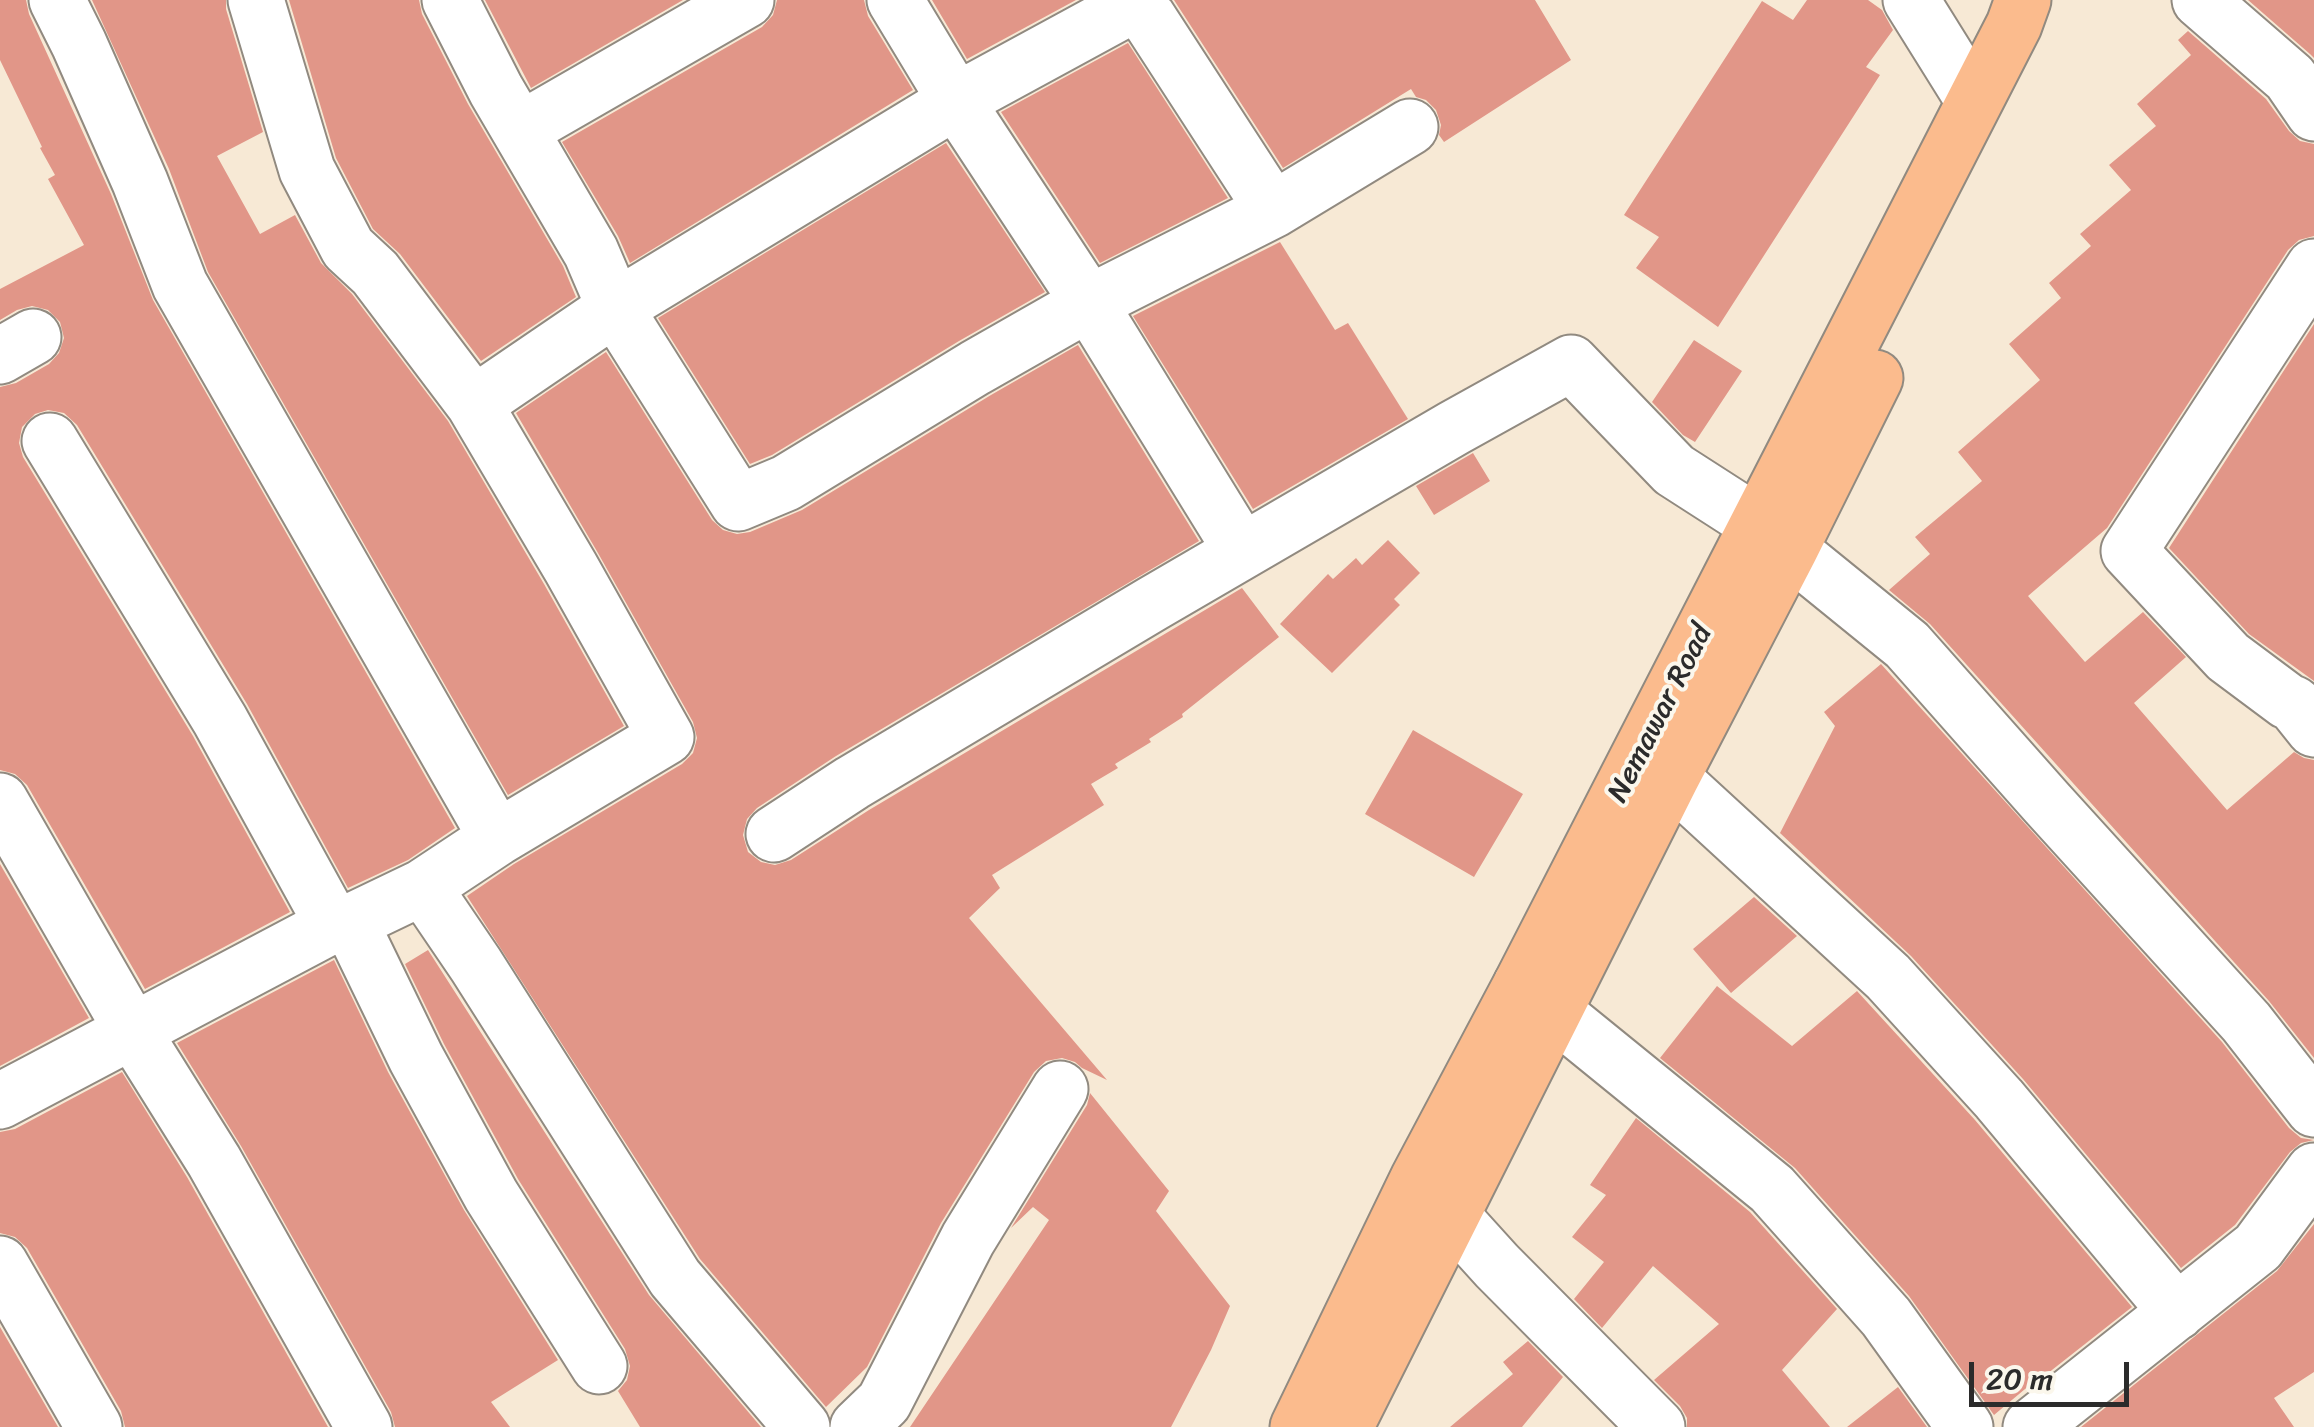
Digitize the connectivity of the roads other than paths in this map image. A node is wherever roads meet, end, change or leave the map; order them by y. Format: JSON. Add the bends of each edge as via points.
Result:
{"nodes":[{"id":1,"x":56,"y":0,"type":"edge"},
{"id":2,"x":256,"y":0,"type":"edge"},
{"id":3,"x":450,"y":0,"type":"edge"},
{"id":4,"x":746,"y":0,"type":"edge"},
{"id":5,"x":895,"y":0,"type":"edge"},
{"id":6,"x":1911,"y":0,"type":"edge"},
{"id":7,"x":2023,"y":0,"type":"edge"},
{"id":8,"x":2054,"y":0,"type":"edge"},
{"id":9,"x":2200,"y":0,"type":"edge"},
{"id":10,"x":1140,"y":1,"type":"edge"},
{"id":11,"x":1974,"y":100,"type":"junction"},
{"id":12,"x":956,"y":101,"type":"junction"},
{"id":13,"x":2314,"y":113,"type":"edge"},
{"id":14,"x":1410,"y":127,"type":"dead end"},
{"id":15,"x":520,"y":130,"type":"junction"},
{"id":16,"x":1273,"y":210,"type":"junction"},
{"id":17,"x":2314,"y":267,"type":"edge"},
{"id":18,"x":1090,"y":303,"type":"junction"},
{"id":19,"x":616,"y":308,"type":"junction"},
{"id":20,"x":474,"y":404,"type":"junction"},
{"id":21,"x":50,"y":441,"type":"dead end"},
{"id":22,"x":1774,"y":537,"type":"junction"},
{"id":23,"x":1242,"y":550,"type":"junction"},
{"id":24,"x":2307,"y":708,"type":"edge"},
{"id":25,"x":1656,"y":764,"type":"junction"},
{"id":26,"x":0,"y":801,"type":"edge"},
{"id":27,"x":774,"y":834,"type":"dead end"},
{"id":28,"x":496,"y":838,"type":"junction"},
{"id":29,"x":423,"y":887,"type":"junction"},
{"id":30,"x":341,"y":923,"type":"junction"},
{"id":31,"x":1538,"y":999,"type":"junction"},
{"id":32,"x":132,"y":1030,"type":"junction"},
{"id":33,"x":1060,"y":1089,"type":"dead end"},
{"id":34,"x":0,"y":1101,"type":"edge"},
{"id":35,"x":2314,"y":1109,"type":"edge"},
{"id":36,"x":2314,"y":1170,"type":"edge"},
{"id":37,"x":1434,"y":1198,"type":"junction"},
{"id":38,"x":0,"y":1264,"type":"edge"},
{"id":39,"x":2177,"y":1312,"type":"junction"},
{"id":40,"x":599,"y":1366,"type":"dead end"},
{"id":41,"x":1318,"y":1423,"type":"edge"},
{"id":42,"x":94,"y":1427,"type":"edge"},
{"id":43,"x":364,"y":1427,"type":"edge"},
{"id":44,"x":802,"y":1427,"type":"edge"},
{"id":45,"x":858,"y":1427,"type":"edge"},
{"id":46,"x":1658,"y":1427,"type":"edge"},
{"id":47,"x":1965,"y":1427,"type":"edge"},
{"id":48,"x":2031,"y":1427,"type":"edge"}],
"edges":[{"from":1,"to":28,"type":"street","via":[[180,285]]},
{"from":2,"to":20,"type":"street","via":[[307,170],[348,248],[375,273]]},
{"from":3,"to":15,"type":"street"},
{"from":4,"to":15,"type":"street"},
{"from":5,"to":12,"type":"street"},
{"from":6,"to":11,"type":"street"},
{"from":7,"to":11,"type":"highway","name":"Nemawar Road"},
{"from":8,"to":22,"type":"highway","name":"Nemawar Road","via":[[1998,130]]},
{"from":9,"to":13,"type":"street","via":[[2290,78]]},
{"from":10,"to":12,"type":"street"},
{"from":10,"to":16,"type":"street"},
{"from":11,"to":22,"type":"highway","name":"Nemawar Road"},
{"from":12,"to":18,"type":"street"},
{"from":12,"to":19,"type":"street"},
{"from":14,"to":16,"type":"street"},
{"from":15,"to":19,"type":"street"},
{"from":16,"to":18,"type":"street"},
{"from":17,"to":24,"type":"street","via":[[2129,550],[2228,657],[2287,702]]},
{"from":18,"to":19,"type":"street","via":[[786,483],[738,503]]},
{"from":18,"to":23,"type":"street"},
{"from":19,"to":20,"type":"street"},
{"from":20,"to":28,"type":"street","via":[[666,737]]},
{"from":21,"to":30,"type":"street"},
{"from":22,"to":23,"type":"street","via":[[1674,470],[1571,363]]},
{"from":22,"to":25,"type":"highway","name":"Nemawar Road"},
{"from":22,"to":35,"type":"street","via":[[1907,645],[2246,1022]]},
{"from":23,"to":27,"type":"street"},
{"from":25,"to":31,"type":"highway","name":"Nemawar Road"},
{"from":25,"to":39,"type":"street","via":[[1888,977]]},
{"from":26,"to":32,"type":"street"},
{"from":28,"to":29,"type":"street"},
{"from":29,"to":30,"type":"street"},
{"from":29,"to":44,"type":"street","via":[[675,1278]]},
{"from":30,"to":32,"type":"street"},
{"from":30,"to":40,"type":"street","via":[[491,1195]]},
{"from":31,"to":37,"type":"highway","name":"Nemawar Road"},
{"from":31,"to":47,"type":"street","via":[[1772,1189],[1886,1317]]},
{"from":32,"to":34,"type":"street"},
{"from":32,"to":43,"type":"street"},
{"from":33,"to":45,"type":"street","via":[[968,1238],[884,1402]]},
{"from":36,"to":39,"type":"street","via":[[2258,1248]]},
{"from":37,"to":41,"type":"highway","name":"Nemawar Road"},
{"from":37,"to":46,"type":"street"},
{"from":38,"to":42,"type":"street"},
{"from":39,"to":48,"type":"street"}]}
